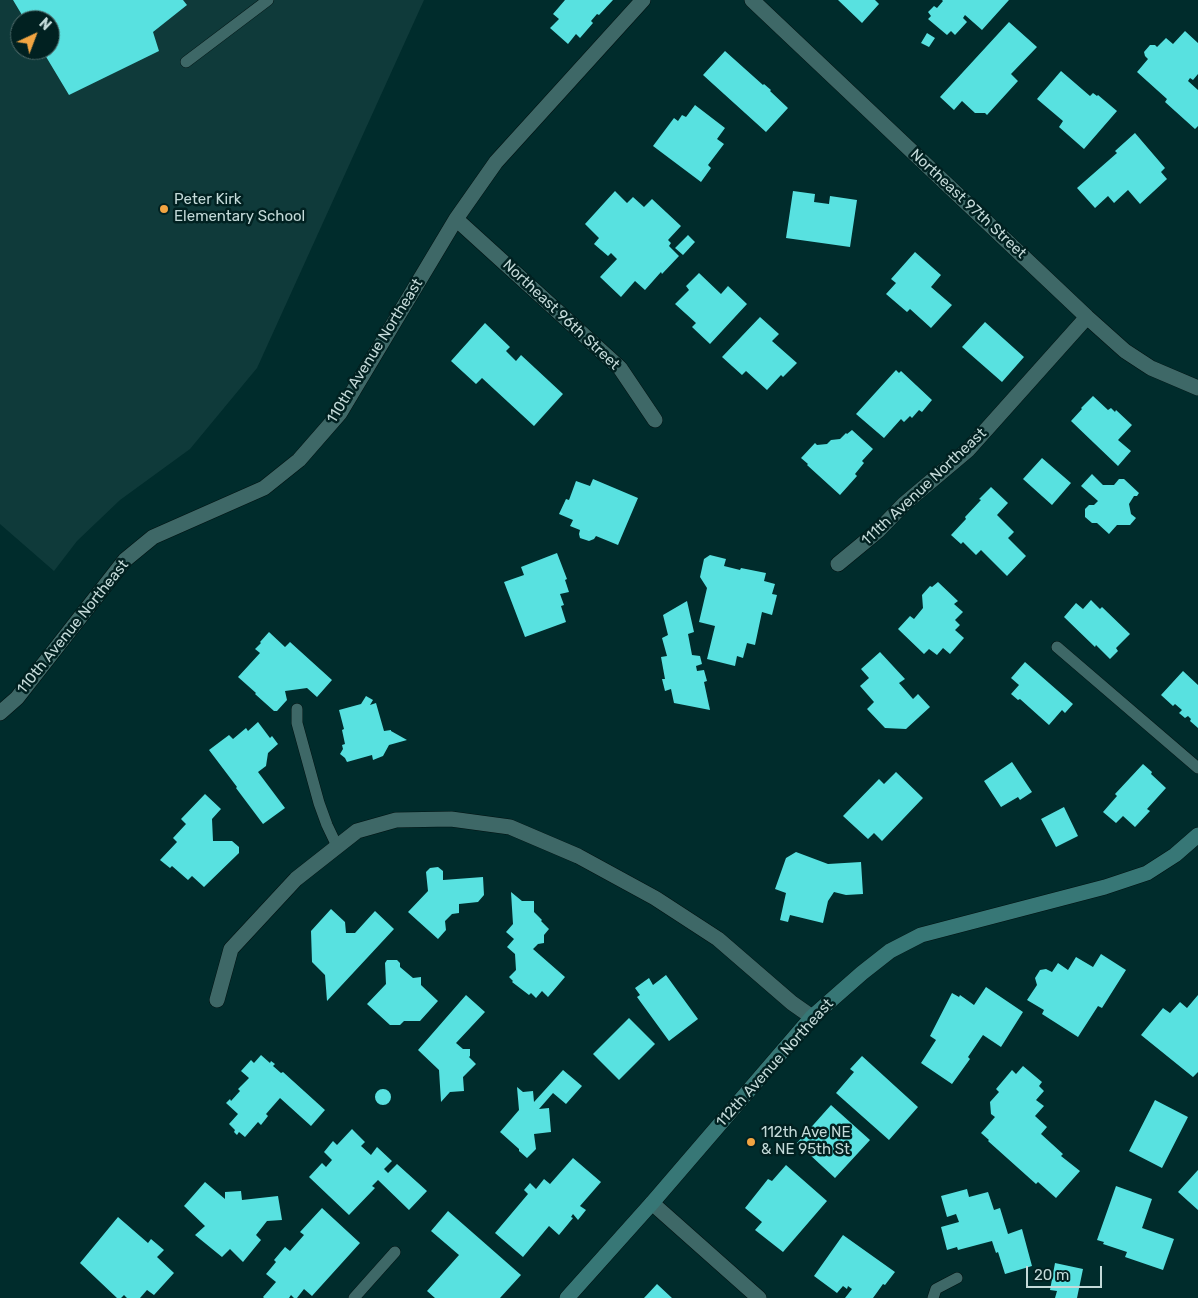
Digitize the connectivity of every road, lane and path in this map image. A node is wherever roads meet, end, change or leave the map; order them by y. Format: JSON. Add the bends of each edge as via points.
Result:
{"nodes":[{"id":1,"x":268,"y":0,"type":"edge"},
{"id":2,"x":644,"y":0,"type":"edge"},
{"id":3,"x":752,"y":0,"type":"edge"},
{"id":4,"x":186,"y":62,"type":"dead end"},
{"id":5,"x":456,"y":219,"type":"junction"},
{"id":6,"x":1087,"y":317,"type":"junction"},
{"id":7,"x":1198,"y":388,"type":"edge"},
{"id":8,"x":655,"y":420,"type":"dead end"},
{"id":9,"x":838,"y":564,"type":"dead end"},
{"id":10,"x":1057,"y":647,"type":"dead end"},
{"id":11,"x":297,"y":709,"type":"dead end"},
{"id":12,"x":0,"y":714,"type":"edge"},
{"id":13,"x":1198,"y":768,"type":"edge"},
{"id":14,"x":1198,"y":835,"type":"edge"},
{"id":15,"x":337,"y":846,"type":"junction"},
{"id":16,"x":217,"y":1000,"type":"dead end"},
{"id":17,"x":812,"y":1017,"type":"junction"},
{"id":18,"x":652,"y":1204,"type":"junction"},
{"id":19,"x":396,"y":1252,"type":"dead end"},
{"id":20,"x":957,"y":1278,"type":"dead end"},
{"id":21,"x":354,"y":1298,"type":"edge"},
{"id":22,"x":567,"y":1298,"type":"edge"},
{"id":23,"x":758,"y":1298,"type":"edge"},
{"id":24,"x":933,"y":1298,"type":"edge"}],
"edges":[{"from":1,"to":4,"type":"lane"},
{"from":2,"to":5,"type":"street","name":"110th Avenue Northeast","via":[[496,162]]},
{"from":3,"to":6,"type":"street","name":"Northeast 97th Street"},
{"from":5,"to":8,"type":"street","name":"Northeast 96th Street","via":[[620,368]]},
{"from":5,"to":12,"type":"street","name":"110th Avenue Northeast","via":[[340,413],[299,460],[264,488],[153,538],[125,560],[17,698]]},
{"from":6,"to":7,"type":"street","name":"Northeast 97th Street","via":[[1125,351],[1151,368]]},
{"from":6,"to":9,"type":"street","name":"111th Avenue Northeast","via":[[968,450]]},
{"from":10,"to":13,"type":"lane"},
{"from":11,"to":15,"type":"lane","via":[[297,723],[319,803]]},
{"from":14,"to":17,"type":"street","name":"112th Avenue Northeast","via":[[1148,873],[921,935],[890,951]]},
{"from":15,"to":16,"type":"street","via":[[296,879],[231,949]]},
{"from":15,"to":17,"type":"street","via":[[357,831],[396,820],[451,820],[510,828],[578,856],[655,898],[718,939]]},
{"from":17,"to":18,"type":"street","name":"112th Avenue Northeast"},
{"from":18,"to":22,"type":"street","name":"112th Avenue Northeast"},
{"from":18,"to":23,"type":"street"},
{"from":19,"to":21,"type":"lane"},
{"from":20,"to":24,"type":"lane","via":[[936,1289]]}]}
